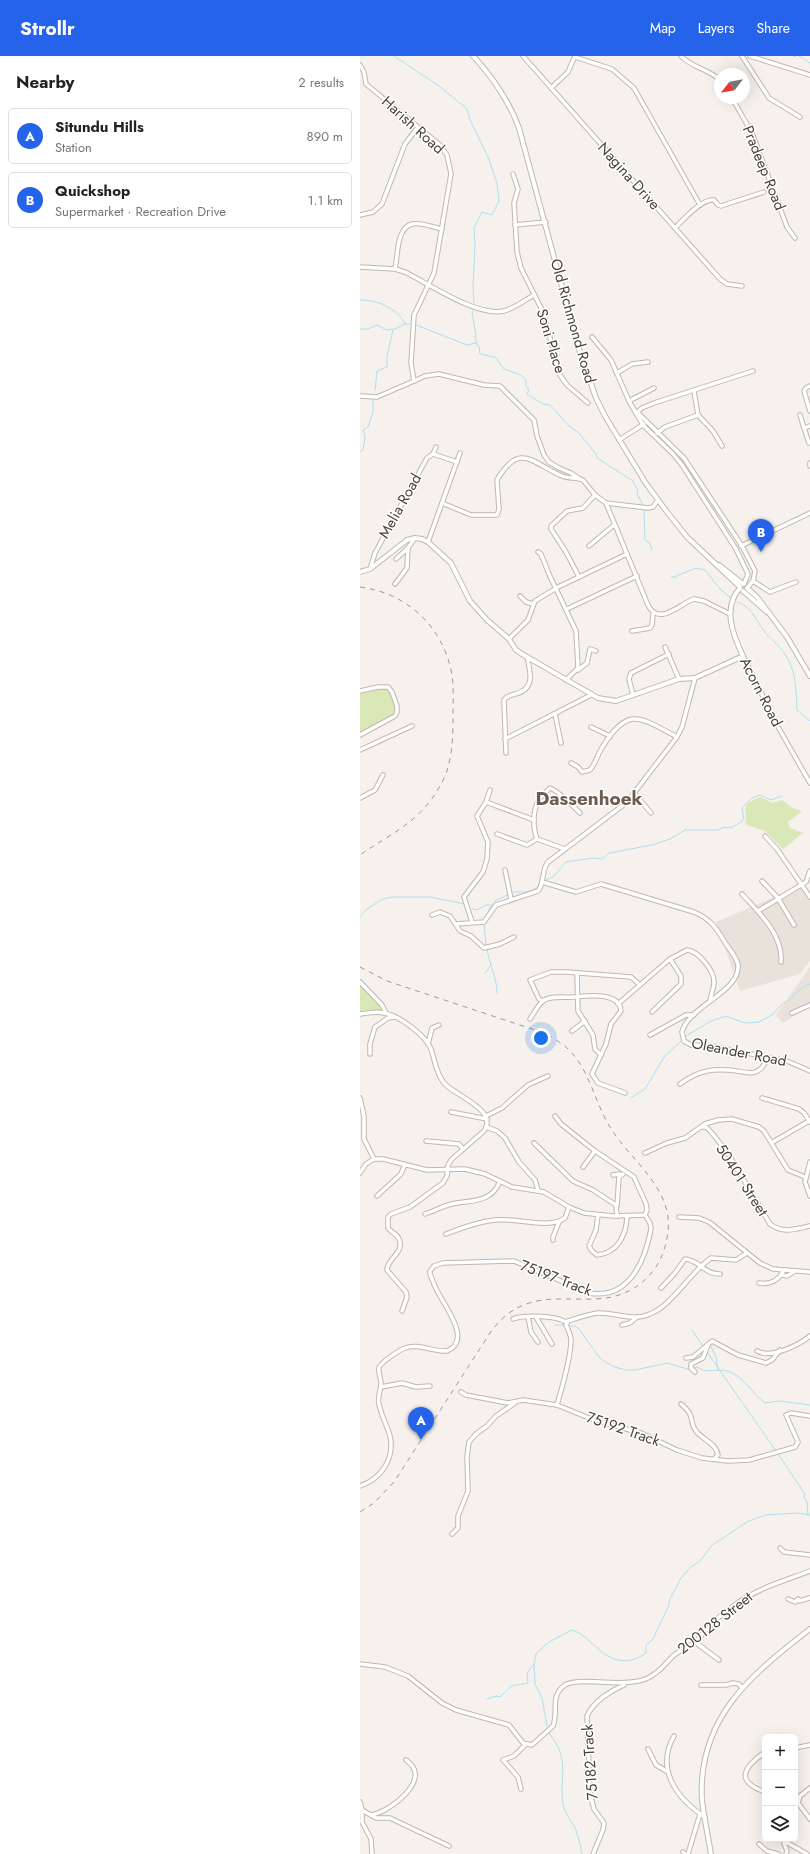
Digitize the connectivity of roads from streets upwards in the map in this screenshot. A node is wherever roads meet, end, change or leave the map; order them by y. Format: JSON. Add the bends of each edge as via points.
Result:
{"nodes":[{"id":1,"x":473,"y":56,"type":"edge"},
{"id":2,"x":522,"y":56,"type":"edge"},
{"id":3,"x":681,"y":56,"type":"edge"},
{"id":4,"x":742,"y":56,"type":"edge"},
{"id":5,"x":750,"y":56,"type":"edge"},
{"id":6,"x":575,"y":57,"type":"edge"},
{"id":7,"x":360,"y":65,"type":"edge"},
{"id":8,"x":714,"y":75,"type":"edge"},
{"id":9,"x":810,"y":75,"type":"edge"},
{"id":10,"x":551,"y":88,"type":"junction"},
{"id":11,"x":735,"y":104,"type":"edge"},
{"id":12,"x":800,"y":116,"type":"dead end"},
{"id":13,"x":418,"y":127,"type":"junction"},
{"id":14,"x":513,"y":174,"type":"dead end"},
{"id":15,"x":764,"y":192,"type":"dead end"},
{"id":16,"x":700,"y":205,"type":"junction"},
{"id":17,"x":360,"y":214,"type":"edge"},
{"id":18,"x":546,"y":222,"type":"junction"},
{"id":19,"x":515,"y":225,"type":"junction"},
{"id":20,"x":675,"y":228,"type":"junction"},
{"id":21,"x":442,"y":229,"type":"junction"},
{"id":22,"x":795,"y":238,"type":"dead end"},
{"id":23,"x":360,"y":267,"type":"edge"},
{"id":24,"x":395,"y":269,"type":"junction"},
{"id":25,"x":429,"y":284,"type":"junction"},
{"id":26,"x":742,"y":286,"type":"dead end"},
{"id":27,"x":534,"y":295,"type":"junction"},
{"id":28,"x":592,"y":337,"type":"dead end"},
{"id":29,"x":648,"y":362,"type":"dead end"},
{"id":30,"x":753,"y":371,"type":"dead end"},
{"id":31,"x":617,"y":373,"type":"junction"},
{"id":32,"x":414,"y":381,"type":"junction"},
{"id":33,"x":810,"y":386,"type":"edge"},
{"id":34,"x":654,"y":388,"type":"dead end"},
{"id":35,"x":694,"y":391,"type":"junction"},
{"id":36,"x":360,"y":396,"type":"edge"},
{"id":37,"x":629,"y":401,"type":"junction"},
{"id":38,"x":588,"y":403,"type":"dead end"},
{"id":39,"x":810,"y":411,"type":"edge"},
{"id":40,"x":637,"y":413,"type":"junction"},
{"id":41,"x":698,"y":415,"type":"junction"},
{"id":42,"x":800,"y":415,"type":"dead end"},
{"id":43,"x":648,"y":422,"type":"junction"},
{"id":44,"x":643,"y":425,"type":"junction"},
{"id":45,"x":810,"y":426,"type":"edge"},
{"id":46,"x":804,"y":428,"type":"junction"},
{"id":47,"x":658,"y":432,"type":"junction"},
{"id":48,"x":655,"y":435,"type":"junction"},
{"id":49,"x":619,"y":440,"type":"junction"},
{"id":50,"x":809,"y":443,"type":"dead end"},
{"id":51,"x":722,"y":446,"type":"dead end"},
{"id":52,"x":436,"y":447,"type":"dead end"},
{"id":53,"x":460,"y":453,"type":"dead end"},
{"id":54,"x":433,"y":454,"type":"junction"},
{"id":55,"x":457,"y":462,"type":"junction"},
{"id":56,"x":578,"y":478,"type":"junction"},
{"id":57,"x":595,"y":495,"type":"junction"},
{"id":58,"x":658,"y":500,"type":"junction"},
{"id":59,"x":606,"y":503,"type":"junction"},
{"id":60,"x":442,"y":504,"type":"junction"},
{"id":61,"x":810,"y":513,"type":"edge"},
{"id":62,"x":614,"y":525,"type":"junction"},
{"id":63,"x":416,"y":538,"type":"junction"},
{"id":64,"x":428,"y":542,"type":"junction"},
{"id":65,"x":589,"y":546,"type":"dead end"},
{"id":66,"x":742,"y":546,"type":"junction"},
{"id":67,"x":408,"y":548,"type":"junction"},
{"id":68,"x":736,"y":549,"type":"junction"},
{"id":69,"x":538,"y":552,"type":"dead end"},
{"id":70,"x":627,"y":554,"type":"junction"},
{"id":71,"x":396,"y":559,"type":"dead end"},
{"id":72,"x":370,"y":568,"type":"junction"},
{"id":73,"x":360,"y":572,"type":"edge"},
{"id":74,"x":637,"y":576,"type":"junction"},
{"id":75,"x":579,"y":577,"type":"junction"},
{"id":76,"x":753,"y":581,"type":"junction"},
{"id":77,"x":796,"y":582,"type":"dead end"},
{"id":78,"x":395,"y":584,"type":"dead end"},
{"id":79,"x":556,"y":588,"type":"junction"},
{"id":80,"x":743,"y":588,"type":"junction"},
{"id":81,"x":520,"y":596,"type":"dead end"},
{"id":82,"x":533,"y":604,"type":"junction"},
{"id":83,"x":567,"y":609,"type":"junction"},
{"id":84,"x":653,"y":614,"type":"junction"},
{"id":85,"x":730,"y":614,"type":"junction"},
{"id":86,"x":632,"y":631,"type":"dead end"},
{"id":87,"x":509,"y":639,"type":"junction"},
{"id":88,"x":666,"y":647,"type":"dead end"},
{"id":89,"x":596,"y":650,"type":"dead end"},
{"id":90,"x":668,"y":654,"type":"junction"},
{"id":91,"x":743,"y":656,"type":"junction"},
{"id":92,"x":527,"y":657,"type":"junction"},
{"id":93,"x":578,"y":670,"type":"junction"},
{"id":94,"x":810,"y":676,"type":"edge"},
{"id":95,"x":695,"y":678,"type":"junction"},
{"id":96,"x":680,"y":679,"type":"junction"},
{"id":97,"x":566,"y":680,"type":"junction"},
{"id":98,"x":360,"y":691,"type":"edge"},
{"id":99,"x":591,"y":695,"type":"junction"},
{"id":100,"x":633,"y":695,"type":"junction"},
{"id":101,"x":555,"y":714,"type":"junction"},
{"id":102,"x":412,"y":726,"type":"dead end"},
{"id":103,"x":591,"y":727,"type":"dead end"},
{"id":104,"x":360,"y":735,"type":"edge"},
{"id":105,"x":610,"y":736,"type":"junction"},
{"id":106,"x":677,"y":737,"type":"junction"},
{"id":107,"x":505,"y":739,"type":"junction"},
{"id":108,"x":561,"y":743,"type":"dead end"},
{"id":109,"x":360,"y":750,"type":"edge"},
{"id":110,"x":506,"y":753,"type":"dead end"},
{"id":111,"x":571,"y":764,"type":"dead end"},
{"id":112,"x":383,"y":775,"type":"dead end"},
{"id":113,"x":810,"y":783,"type":"edge"},
{"id":114,"x":490,"y":790,"type":"dead end"},
{"id":115,"x":634,"y":793,"type":"junction"},
{"id":116,"x":360,"y":798,"type":"edge"},
{"id":117,"x":486,"y":802,"type":"junction"},
{"id":118,"x":580,"y":813,"type":"dead end"},
{"id":119,"x":651,"y":813,"type":"dead end"},
{"id":120,"x":534,"y":820,"type":"junction"},
{"id":121,"x":497,"y":834,"type":"dead end"},
{"id":122,"x":765,"y":836,"type":"dead end"},
{"id":123,"x":537,"y":839,"type":"junction"},
{"id":124,"x":565,"y":849,"type":"junction"},
{"id":125,"x":505,"y":870,"type":"dead end"},
{"id":126,"x":810,"y":871,"type":"edge"},
{"id":127,"x":762,"y":881,"type":"dead end"},
{"id":128,"x":542,"y":882,"type":"junction"},
{"id":129,"x":802,"y":884,"type":"junction"},
{"id":130,"x":742,"y":894,"type":"dead end"},
{"id":131,"x":810,"y":897,"type":"edge"},
{"id":132,"x":778,"y":898,"type":"junction"},
{"id":133,"x":511,"y":899,"type":"junction"},
{"id":134,"x":758,"y":912,"type":"junction"},
{"id":135,"x":432,"y":915,"type":"dead end"},
{"id":136,"x":472,"y":922,"type":"junction"},
{"id":137,"x":456,"y":924,"type":"junction"},
{"id":138,"x":794,"y":925,"type":"dead end"},
{"id":139,"x":514,"y":937,"type":"dead end"},
{"id":140,"x":670,"y":959,"type":"junction"},
{"id":141,"x":781,"y":962,"type":"dead end"},
{"id":142,"x":576,"y":973,"type":"junction"},
{"id":143,"x":360,"y":982,"type":"edge"},
{"id":144,"x":640,"y":985,"type":"junction"},
{"id":145,"x":578,"y":997,"type":"junction"},
{"id":146,"x":710,"y":1000,"type":"junction"},
{"id":147,"x":543,"y":1001,"type":"junction"},
{"id":148,"x":618,"y":1004,"type":"junction"},
{"id":149,"x":810,"y":1005,"type":"edge"},
{"id":150,"x":652,"y":1012,"type":"dead end"},
{"id":151,"x":386,"y":1013,"type":"junction"},
{"id":152,"x":792,"y":1013,"type":"dead end"},
{"id":153,"x":360,"y":1014,"type":"edge"},
{"id":154,"x":694,"y":1015,"type":"junction"},
{"id":155,"x":394,"y":1017,"type":"junction"},
{"id":156,"x":530,"y":1019,"type":"dead end"},
{"id":157,"x":585,"y":1022,"type":"junction"},
{"id":158,"x":439,"y":1025,"type":"dead end"},
{"id":159,"x":572,"y":1031,"type":"dead end"},
{"id":160,"x":650,"y":1035,"type":"dead end"},
{"id":161,"x":428,"y":1044,"type":"junction"},
{"id":162,"x":370,"y":1054,"type":"dead end"},
{"id":163,"x":601,"y":1055,"type":"junction"},
{"id":164,"x":767,"y":1058,"type":"junction"},
{"id":165,"x":810,"y":1071,"type":"edge"},
{"id":166,"x":548,"y":1076,"type":"dead end"},
{"id":167,"x":680,"y":1084,"type":"dead end"},
{"id":168,"x":625,"y":1093,"type":"dead end"},
{"id":169,"x":360,"y":1098,"type":"edge"},
{"id":170,"x":762,"y":1098,"type":"dead end"},
{"id":171,"x":451,"y":1112,"type":"dead end"},
{"id":172,"x":555,"y":1116,"type":"dead end"},
{"id":173,"x":486,"y":1117,"type":"junction"},
{"id":174,"x":809,"y":1120,"type":"edge"},
{"id":175,"x":486,"y":1127,"type":"junction"},
{"id":176,"x":701,"y":1127,"type":"junction"},
{"id":177,"x":426,"y":1141,"type":"dead end"},
{"id":178,"x":773,"y":1142,"type":"junction"},
{"id":179,"x":534,"y":1143,"type":"dead end"},
{"id":180,"x":463,"y":1149,"type":"junction"},
{"id":181,"x":595,"y":1151,"type":"junction"},
{"id":182,"x":645,"y":1153,"type":"dead end"},
{"id":183,"x":374,"y":1159,"type":"junction"},
{"id":184,"x":810,"y":1162,"type":"edge"},
{"id":185,"x":405,"y":1164,"type":"junction"},
{"id":186,"x":583,"y":1167,"type":"dead end"},
{"id":187,"x":448,"y":1168,"type":"junction"},
{"id":188,"x":360,"y":1173,"type":"edge"},
{"id":189,"x":629,"y":1173,"type":"junction"},
{"id":190,"x":624,"y":1174,"type":"junction"},
{"id":191,"x":613,"y":1175,"type":"dead end"},
{"id":192,"x":805,"y":1177,"type":"junction"},
{"id":193,"x":500,"y":1181,"type":"junction"},
{"id":194,"x":538,"y":1190,"type":"junction"},
{"id":195,"x":377,"y":1196,"type":"dead end"},
{"id":196,"x":810,"y":1196,"type":"edge"},
{"id":197,"x":569,"y":1207,"type":"junction"},
{"id":198,"x":617,"y":1207,"type":"junction"},
{"id":199,"x":425,"y":1214,"type":"dead end"},
{"id":200,"x":598,"y":1215,"type":"junction"},
{"id":201,"x":645,"y":1215,"type":"junction"},
{"id":202,"x":617,"y":1216,"type":"junction"},
{"id":203,"x":627,"y":1216,"type":"junction"},
{"id":204,"x":679,"y":1217,"type":"dead end"},
{"id":205,"x":559,"y":1222,"type":"junction"},
{"id":206,"x":810,"y":1226,"type":"edge"},
{"id":207,"x":446,"y":1234,"type":"dead end"},
{"id":208,"x":553,"y":1240,"type":"dead end"},
{"id":209,"x":747,"y":1252,"type":"junction"},
{"id":210,"x":701,"y":1266,"type":"junction"},
{"id":211,"x":784,"y":1270,"type":"junction"},
{"id":212,"x":795,"y":1271,"type":"junction"},
{"id":213,"x":810,"y":1272,"type":"edge"},
{"id":214,"x":720,"y":1274,"type":"dead end"},
{"id":215,"x":782,"y":1275,"type":"junction"},
{"id":216,"x":759,"y":1282,"type":"dead end"},
{"id":217,"x":661,"y":1288,"type":"dead end"},
{"id":218,"x":402,"y":1311,"type":"dead end"},
{"id":219,"x":528,"y":1317,"type":"junction"},
{"id":220,"x":536,"y":1317,"type":"junction"},
{"id":221,"x":636,"y":1317,"type":"junction"},
{"id":222,"x":513,"y":1319,"type":"dead end"},
{"id":223,"x":567,"y":1323,"type":"junction"},
{"id":224,"x":622,"y":1325,"type":"dead end"},
{"id":225,"x":810,"y":1336,"type":"edge"},
{"id":226,"x":538,"y":1342,"type":"dead end"},
{"id":227,"x":709,"y":1343,"type":"junction"},
{"id":228,"x":552,"y":1344,"type":"dead end"},
{"id":229,"x":780,"y":1350,"type":"junction"},
{"id":230,"x":757,"y":1351,"type":"dead end"},
{"id":231,"x":686,"y":1358,"type":"dead end"},
{"id":232,"x":695,"y":1372,"type":"dead end"},
{"id":233,"x":430,"y":1386,"type":"dead end"},
{"id":234,"x":381,"y":1387,"type":"junction"},
{"id":235,"x":461,"y":1392,"type":"dead end"},
{"id":236,"x":516,"y":1402,"type":"junction"},
{"id":237,"x":681,"y":1404,"type":"dead end"},
{"id":238,"x":557,"y":1405,"type":"junction"},
{"id":239,"x":810,"y":1416,"type":"edge"},
{"id":240,"x":714,"y":1459,"type":"junction"},
{"id":241,"x":360,"y":1486,"type":"edge"},
{"id":242,"x":452,"y":1534,"type":"dead end"},
{"id":243,"x":780,"y":1548,"type":"dead end"},
{"id":244,"x":810,"y":1555,"type":"edge"},
{"id":245,"x":810,"y":1571,"type":"edge"},
{"id":246,"x":810,"y":1598,"type":"edge"},
{"id":247,"x":788,"y":1599,"type":"dead end"},
{"id":248,"x":810,"y":1630,"type":"edge"},
{"id":249,"x":695,"y":1642,"type":"junction"},
{"id":250,"x":719,"y":1660,"type":"dead end"},
{"id":251,"x":360,"y":1664,"type":"edge"},
{"id":252,"x":627,"y":1684,"type":"junction"},
{"id":253,"x":701,"y":1685,"type":"dead end"},
{"id":254,"x":742,"y":1688,"type":"junction"},
{"id":255,"x":674,"y":1736,"type":"dead end"},
{"id":256,"x":526,"y":1744,"type":"junction"},
{"id":257,"x":810,"y":1745,"type":"edge"},
{"id":258,"x":798,"y":1747,"type":"edge"},
{"id":259,"x":648,"y":1749,"type":"dead end"},
{"id":260,"x":762,"y":1754,"type":"edge"},
{"id":261,"x":406,"y":1760,"type":"dead end"},
{"id":262,"x":668,"y":1773,"type":"junction"},
{"id":263,"x":810,"y":1788,"type":"edge"},
{"id":264,"x":521,"y":1789,"type":"dead end"},
{"id":265,"x":762,"y":1790,"type":"edge"},
{"id":266,"x":798,"y":1799,"type":"edge"},
{"id":267,"x":360,"y":1802,"type":"edge"},
{"id":268,"x":798,"y":1804,"type":"edge"},
{"id":269,"x":362,"y":1810,"type":"junction"},
{"id":270,"x":700,"y":1814,"type":"junction"},
{"id":271,"x":371,"y":1815,"type":"junction"},
{"id":272,"x":705,"y":1817,"type":"junction"},
{"id":273,"x":810,"y":1819,"type":"edge"},
{"id":274,"x":759,"y":1844,"type":"dead end"},
{"id":275,"x":449,"y":1846,"type":"dead end"},
{"id":276,"x":372,"y":1854,"type":"edge"},
{"id":277,"x":593,"y":1854,"type":"edge"},
{"id":278,"x":688,"y":1854,"type":"edge"},
{"id":279,"x":711,"y":1854,"type":"edge"},
{"id":280,"x":778,"y":1854,"type":"edge"},
{"id":281,"x":786,"y":1854,"type":"edge"},
{"id":282,"x":807,"y":1854,"type":"edge"}],
"edges":[{"from":1,"to":18,"type":"street","name":"Old Richmond Road","via":[[491,79],[516,120]]},
{"from":2,"to":10,"type":"street","name":"Nagina Drive"},
{"from":3,"to":8,"type":"street","via":[[689,63]]},
{"from":4,"to":12,"type":"street","via":[[769,98]]},
{"from":5,"to":9,"type":"street"},
{"from":6,"to":10,"type":"street","via":[[568,72]]},
{"from":6,"to":16,"type":"street","via":[[612,69],[634,88]]},
{"from":7,"to":13,"type":"street","name":"Harish Road","via":[[366,84]]},
{"from":10,"to":20,"type":"street","name":"Nagina Drive"},
{"from":11,"to":22,"type":"street","name":"Pradeep Road","via":[[752,133],[787,227]]},
{"from":13,"to":17,"type":"street","via":[[406,144],[382,204],[373,212]]},
{"from":13,"to":21,"type":"street","name":"Harish Road","via":[[440,145],[449,159],[451,174]]},
{"from":14,"to":19,"type":"street","name":"Soni Place","via":[[518,189],[514,204]]},
{"from":15,"to":16,"type":"street","via":[[721,206],[713,199]]},
{"from":16,"to":20,"type":"street"},
{"from":18,"to":19,"type":"street"},
{"from":18,"to":49,"type":"street","name":"Old Richmond Road","via":[[583,363],[596,398]]},
{"from":19,"to":27,"type":"street","name":"Soni Place","via":[[518,260]]},
{"from":20,"to":26,"type":"street","name":"Nagina Drive","via":[[723,282]]},
{"from":21,"to":24,"type":"street","via":[[413,224],[406,227],[402,233]]},
{"from":21,"to":25,"type":"street","name":"Harish Road","via":[[438,259]]},
{"from":23,"to":24,"type":"street"},
{"from":24,"to":25,"type":"street"},
{"from":25,"to":27,"type":"street","via":[[473,307],[493,312],[505,310]]},
{"from":25,"to":32,"type":"street","name":"Harish Road","via":[[414,315],[411,363]]},
{"from":27,"to":38,"type":"street","name":"Soni Place","via":[[543,312],[560,375],[567,385]]},
{"from":28,"to":31,"type":"street","via":[[611,360]]},
{"from":29,"to":31,"type":"street","via":[[632,364]]},
{"from":30,"to":35,"type":"street"},
{"from":31,"to":37,"type":"street"},
{"from":32,"to":36,"type":"street","via":[[377,397]]},
{"from":32,"to":56,"type":"street","via":[[433,374],[442,374],[486,385],[498,385],[534,420],[537,436],[549,462]]},
{"from":33,"to":39,"type":"street","via":[[804,391]]},
{"from":34,"to":37,"type":"street"},
{"from":35,"to":40,"type":"street","via":[[650,405]]},
{"from":35,"to":41,"type":"street"},
{"from":37,"to":40,"type":"street"},
{"from":40,"to":43,"type":"street"},
{"from":40,"to":44,"type":"street"},
{"from":41,"to":47,"type":"street"},
{"from":41,"to":51,"type":"street"},
{"from":42,"to":46,"type":"street"},
{"from":43,"to":44,"type":"street"},
{"from":43,"to":47,"type":"street"},
{"from":44,"to":48,"type":"street"},
{"from":44,"to":49,"type":"street"},
{"from":45,"to":46,"type":"street"},
{"from":46,"to":50,"type":"street"},
{"from":47,"to":48,"type":"street"},
{"from":47,"to":66,"type":"street","via":[[684,458]]},
{"from":48,"to":68,"type":"street","via":[[688,474]]},
{"from":49,"to":58,"type":"street","name":"Old Richmond Road"},
{"from":52,"to":54,"type":"street","name":"Melia Road"},
{"from":53,"to":55,"type":"street"},
{"from":54,"to":55,"type":"street"},
{"from":54,"to":72,"type":"street","name":"Melia Road","via":[[427,458],[398,509]]},
{"from":55,"to":60,"type":"street"},
{"from":56,"to":57,"type":"street","via":[[585,482]]},
{"from":56,"to":60,"type":"street","via":[[565,478],[522,457],[497,480],[498,514],[490,517],[471,515]]},
{"from":57,"to":59,"type":"street"},
{"from":57,"to":75,"type":"street","via":[[583,508],[567,512],[550,526]]},
{"from":58,"to":59,"type":"street","via":[[653,507],[648,508]]},
{"from":58,"to":80,"type":"street","name":"Old Richmond Road","via":[[687,537]]},
{"from":59,"to":62,"type":"street"},
{"from":60,"to":64,"type":"street"},
{"from":61,"to":66,"type":"street"},
{"from":62,"to":65,"type":"street"},
{"from":62,"to":70,"type":"street"},
{"from":63,"to":64,"type":"street"},
{"from":63,"to":67,"type":"street"},
{"from":63,"to":72,"type":"street","via":[[401,543]]},
{"from":64,"to":87,"type":"street","via":[[455,568],[470,601]]},
{"from":66,"to":68,"type":"street"},
{"from":66,"to":76,"type":"street","via":[[755,571]]},
{"from":67,"to":71,"type":"street"},
{"from":67,"to":78,"type":"street","via":[[407,568]]},
{"from":68,"to":80,"type":"street","via":[[748,574]]},
{"from":69,"to":79,"type":"street"},
{"from":70,"to":74,"type":"street"},
{"from":70,"to":75,"type":"street"},
{"from":72,"to":73,"type":"street"},
{"from":74,"to":83,"type":"street"},
{"from":74,"to":84,"type":"street"},
{"from":75,"to":79,"type":"street"},
{"from":76,"to":77,"type":"street","via":[[770,592]]},
{"from":76,"to":80,"type":"street"},
{"from":79,"to":82,"type":"street"},
{"from":79,"to":83,"type":"street"},
{"from":80,"to":85,"type":"street","name":"Acorn Road","via":[[736,595]]},
{"from":80,"to":94,"type":"street","name":"Old Richmond Road","via":[[757,597],[787,637]]},
{"from":81,"to":82,"type":"street"},
{"from":82,"to":87,"type":"street","via":[[528,620]]},
{"from":83,"to":93,"type":"street","via":[[577,636]]},
{"from":84,"to":85,"type":"street","via":[[670,612],[694,599]]},
{"from":84,"to":86,"type":"street","via":[[650,628]]},
{"from":85,"to":91,"type":"street","name":"Acorn Road","via":[[733,634]]},
{"from":87,"to":92,"type":"street","via":[[516,650]]},
{"from":88,"to":90,"type":"street"},
{"from":89,"to":93,"type":"street","via":[[590,649],[587,663]]},
{"from":90,"to":96,"type":"street"},
{"from":90,"to":100,"type":"street","via":[[631,673],[629,679]]},
{"from":91,"to":95,"type":"street"},
{"from":91,"to":113,"type":"street","name":"Acorn Road","via":[[777,725]]},
{"from":92,"to":97,"type":"street"},
{"from":92,"to":107,"type":"street","via":[[529,688],[504,700]]},
{"from":93,"to":97,"type":"street"},
{"from":95,"to":96,"type":"street"},
{"from":95,"to":106,"type":"street"},
{"from":96,"to":100,"type":"street"},
{"from":97,"to":99,"type":"street"},
{"from":98,"to":104,"type":"street","via":[[378,686],[388,687],[398,709],[395,716]]},
{"from":99,"to":100,"type":"street","via":[[611,701]]},
{"from":99,"to":101,"type":"street"},
{"from":101,"to":107,"type":"street"},
{"from":101,"to":108,"type":"street"},
{"from":102,"to":109,"type":"street"},
{"from":103,"to":105,"type":"street"},
{"from":105,"to":106,"type":"street","via":[[622,722],[633,718],[650,723]]},
{"from":105,"to":111,"type":"street","via":[[589,771],[582,772],[580,768]]},
{"from":106,"to":115,"type":"street"},
{"from":107,"to":110,"type":"street"},
{"from":112,"to":116,"type":"street","via":[[375,790]]},
{"from":114,"to":117,"type":"street"},
{"from":115,"to":119,"type":"street"},
{"from":115,"to":124,"type":"street","via":[[622,806]]},
{"from":117,"to":120,"type":"street"},
{"from":117,"to":136,"type":"street","via":[[477,817],[488,842],[483,872],[464,897]]},
{"from":118,"to":120,"type":"street","via":[[550,788],[538,801]]},
{"from":120,"to":123,"type":"street"},
{"from":121,"to":123,"type":"street","via":[[527,845]]},
{"from":122,"to":129,"type":"street"},
{"from":123,"to":124,"type":"street"},
{"from":124,"to":128,"type":"street","via":[[546,865]]},
{"from":125,"to":133,"type":"street"},
{"from":126,"to":129,"type":"street","via":[[806,882]]},
{"from":127,"to":132,"type":"street"},
{"from":128,"to":133,"type":"street","via":[[537,892]]},
{"from":128,"to":146,"type":"street","name":"Oleander Road","via":[[576,892],[601,884],[705,917],[716,927],[738,965],[734,980]]},
{"from":129,"to":131,"type":"street"},
{"from":129,"to":132,"type":"street"},
{"from":130,"to":134,"type":"street"},
{"from":132,"to":134,"type":"street"},
{"from":132,"to":138,"type":"street"},
{"from":133,"to":136,"type":"street","via":[[495,906],[486,920]]},
{"from":134,"to":141,"type":"street","via":[[778,941]]},
{"from":135,"to":137,"type":"street","via":[[440,912],[448,914]]},
{"from":136,"to":137,"type":"street"},
{"from":137,"to":139,"type":"street","via":[[460,931],[471,936],[484,948],[499,945]]},
{"from":140,"to":144,"type":"street"},
{"from":140,"to":146,"type":"street","via":[[687,950],[698,953],[713,977]]},
{"from":140,"to":150,"type":"street","via":[[681,976],[681,984]]},
{"from":142,"to":144,"type":"street","via":[[631,977]]},
{"from":142,"to":145,"type":"street"},
{"from":142,"to":147,"type":"street","via":[[555,972],[530,980],[539,999]]},
{"from":143,"to":151,"type":"street","via":[[382,1005]]},
{"from":144,"to":148,"type":"street"},
{"from":145,"to":147,"type":"street"},
{"from":145,"to":148,"type":"street","via":[[605,996]]},
{"from":145,"to":157,"type":"street","via":[[578,1008]]},
{"from":146,"to":154,"type":"street","name":"Oleander Road"},
{"from":147,"to":156,"type":"street"},
{"from":148,"to":163,"type":"street","via":[[621,1010],[611,1024]]},
{"from":149,"to":152,"type":"street"},
{"from":151,"to":153,"type":"street"},
{"from":151,"to":155,"type":"street"},
{"from":154,"to":160,"type":"street","via":[[686,1015]]},
{"from":154,"to":164,"type":"street","name":"Oleander Road","via":[[682,1032],[684,1041],[689,1045],[711,1046]]},
{"from":155,"to":161,"type":"street","via":[[420,1034]]},
{"from":155,"to":162,"type":"street","via":[[375,1027]]},
{"from":157,"to":159,"type":"street"},
{"from":157,"to":163,"type":"street","via":[[593,1035],[595,1049]]},
{"from":158,"to":161,"type":"street","via":[[432,1028]]},
{"from":161,"to":173,"type":"street","via":[[445,1084],[479,1108]]},
{"from":163,"to":168,"type":"street","via":[[592,1075],[598,1083]]},
{"from":164,"to":165,"type":"street","name":"Oleander Road","via":[[794,1063]]},
{"from":164,"to":167,"type":"street","via":[[764,1066],[757,1072],[724,1069],[704,1071]]},
{"from":166,"to":173,"type":"street","via":[[528,1085],[502,1108]]},
{"from":169,"to":183,"type":"street","via":[[364,1116],[364,1138]]},
{"from":170,"to":174,"type":"street","via":[[799,1109]]},
{"from":171,"to":173,"type":"street"},
{"from":172,"to":181,"type":"street","name":"75197 Track","via":[[561,1124]]},
{"from":173,"to":175,"type":"street"},
{"from":174,"to":178,"type":"street"},
{"from":175,"to":180,"type":"street"},
{"from":175,"to":194,"type":"street","via":[[497,1131],[505,1138],[519,1162],[535,1180]]},
{"from":176,"to":178,"type":"street","via":[[732,1119],[761,1128]]},
{"from":176,"to":182,"type":"street","via":[[685,1138]]},
{"from":176,"to":206,"type":"street","name":"50401 Street","via":[[707,1128],[727,1152],[770,1224],[785,1231]]},
{"from":177,"to":180,"type":"street","via":[[459,1144]]},
{"from":178,"to":192,"type":"street","via":[[788,1170]]},
{"from":179,"to":198,"type":"street","via":[[572,1181],[593,1190]]},
{"from":180,"to":187,"type":"street","via":[[450,1162]]},
{"from":181,"to":186,"type":"street"},
{"from":181,"to":189,"type":"street","name":"75197 Track"},
{"from":183,"to":185,"type":"street"},
{"from":183,"to":188,"type":"street","via":[[366,1164]]},
{"from":184,"to":192,"type":"street"},
{"from":185,"to":187,"type":"street","via":[[426,1170]]},
{"from":185,"to":195,"type":"street","via":[[401,1174]]},
{"from":187,"to":193,"type":"street","via":[[479,1172]]},
{"from":187,"to":218,"type":"street","via":[[443,1183],[406,1209],[389,1216],[388,1228],[400,1242],[398,1252],[387,1268],[406,1292],[407,1297]]},
{"from":189,"to":190,"type":"street"},
{"from":189,"to":201,"type":"street","name":"75197 Track","via":[[637,1181],[643,1196],[647,1210]]},
{"from":190,"to":191,"type":"street"},
{"from":190,"to":198,"type":"street","via":[[619,1177]]},
{"from":192,"to":196,"type":"street"},
{"from":193,"to":194,"type":"street","via":[[512,1187]]},
{"from":193,"to":199,"type":"street","via":[[496,1190],[479,1201],[449,1205]]},
{"from":194,"to":197,"type":"street"},
{"from":197,"to":200,"type":"street"},
{"from":197,"to":205,"type":"street","via":[[565,1218]]},
{"from":198,"to":202,"type":"street"},
{"from":200,"to":202,"type":"street"},
{"from":200,"to":203,"type":"street","via":[[596,1230],[589,1245],[597,1255],[610,1252],[616,1247],[623,1235]]},
{"from":201,"to":203,"type":"street"},
{"from":201,"to":234,"type":"street","name":"75197 Track","via":[[651,1229],[640,1265],[630,1280],[612,1292],[589,1293],[514,1261],[448,1262],[434,1266],[430,1274],[457,1326],[457,1338],[452,1348],[447,1351],[403,1348],[380,1365]]},
{"from":202,"to":203,"type":"street"},
{"from":204,"to":209,"type":"street","via":[[699,1218],[709,1222]]},
{"from":205,"to":207,"type":"street","via":[[493,1220]]},
{"from":205,"to":208,"type":"street"},
{"from":209,"to":210,"type":"street","via":[[739,1259],[715,1258]]},
{"from":209,"to":211,"type":"street","via":[[765,1266]]},
{"from":210,"to":214,"type":"street","via":[[709,1273]]},
{"from":210,"to":217,"type":"street","via":[[684,1259]]},
{"from":210,"to":221,"type":"street","via":[[662,1308],[648,1316]]},
{"from":211,"to":212,"type":"street"},
{"from":211,"to":215,"type":"street"},
{"from":212,"to":213,"type":"street"},
{"from":212,"to":215,"type":"street","via":[[787,1276]]},
{"from":215,"to":216,"type":"street","via":[[768,1284]]},
{"from":219,"to":220,"type":"street"},
{"from":219,"to":222,"type":"street","via":[[520,1316]]},
{"from":219,"to":226,"type":"street","via":[[531,1331]]},
{"from":220,"to":223,"type":"street","via":[[562,1319]]},
{"from":220,"to":228,"type":"street"},
{"from":221,"to":223,"type":"street","via":[[598,1313]]},
{"from":221,"to":224,"type":"street","via":[[632,1322]]},
{"from":223,"to":238,"type":"street","via":[[570,1343]]},
{"from":225,"to":229,"type":"street","via":[[796,1346]]},
{"from":227,"to":229,"type":"street","via":[[713,1341],[738,1355],[766,1363],[774,1359]]},
{"from":227,"to":231,"type":"street","via":[[692,1357]]},
{"from":227,"to":232,"type":"street","via":[[703,1358],[691,1364]]},
{"from":229,"to":230,"type":"street","via":[[767,1354]]},
{"from":233,"to":234,"type":"street","via":[[416,1387],[402,1383]]},
{"from":234,"to":241,"type":"street","via":[[378,1398],[390,1436],[389,1455],[377,1478]]},
{"from":235,"to":236,"type":"street","name":"75192 Track","via":[[501,1402]]},
{"from":236,"to":238,"type":"street","name":"75192 Track","via":[[523,1400]]},
{"from":236,"to":242,"type":"street","via":[[496,1416],[469,1442],[468,1492],[458,1516],[458,1528]]},
{"from":237,"to":240,"type":"street","via":[[692,1416],[696,1430],[716,1448],[718,1455]]},
{"from":238,"to":240,"type":"street","name":"75192 Track","via":[[594,1420],[641,1433],[690,1455]]},
{"from":239,"to":240,"type":"street","name":"75192 Track","via":[[787,1414],[798,1442],[795,1447],[752,1459]]},
{"from":243,"to":244,"type":"street","via":[[784,1552]]},
{"from":245,"to":249,"type":"street","name":"200128 Street","via":[[754,1592],[730,1608]]},
{"from":246,"to":247,"type":"street","via":[[799,1601],[798,1599],[795,1602]]},
{"from":248,"to":254,"type":"street"},
{"from":249,"to":250,"type":"street"},
{"from":249,"to":252,"type":"street","name":"200128 Street","via":[[674,1656],[656,1674]]},
{"from":251,"to":256,"type":"street","via":[[385,1667],[400,1673],[416,1681],[442,1703],[456,1710],[509,1725]]},
{"from":252,"to":256,"type":"street","via":[[576,1681],[564,1685],[555,1698],[553,1726],[542,1734],[535,1744]]},
{"from":252,"to":277,"type":"street","name":"75182 Track","via":[[608,1693],[587,1716],[590,1794],[593,1806],[604,1823]]},
{"from":253,"to":254,"type":"street","via":[[734,1683]]},
{"from":254,"to":272,"type":"street","via":[[723,1714],[708,1748],[702,1787]]},
{"from":255,"to":262,"type":"street","via":[[669,1745]]},
{"from":256,"to":264,"type":"street","via":[[514,1756],[503,1760],[518,1777]]},
{"from":257,"to":258,"type":"street"},
{"from":259,"to":262,"type":"street","via":[[656,1765]]},
{"from":260,"to":265,"type":"street","via":[[748,1765],[745,1771],[748,1783]]},
{"from":261,"to":271,"type":"street","via":[[414,1770],[413,1782],[394,1805]]},
{"from":262,"to":270,"type":"street","via":[[673,1787]]},
{"from":263,"to":266,"type":"street"},
{"from":267,"to":269,"type":"street"},
{"from":268,"to":273,"type":"street"},
{"from":269,"to":271,"type":"street"},
{"from":269,"to":276,"type":"street","via":[[363,1826],[371,1839]]},
{"from":270,"to":272,"type":"street"},
{"from":270,"to":278,"type":"street"},
{"from":271,"to":275,"type":"street","via":[[376,1818],[390,1818]]},
{"from":272,"to":279,"type":"street"},
{"from":274,"to":280,"type":"street","via":[[767,1851]]},
{"from":281,"to":282,"type":"street","via":[[786,1842]]}]}
